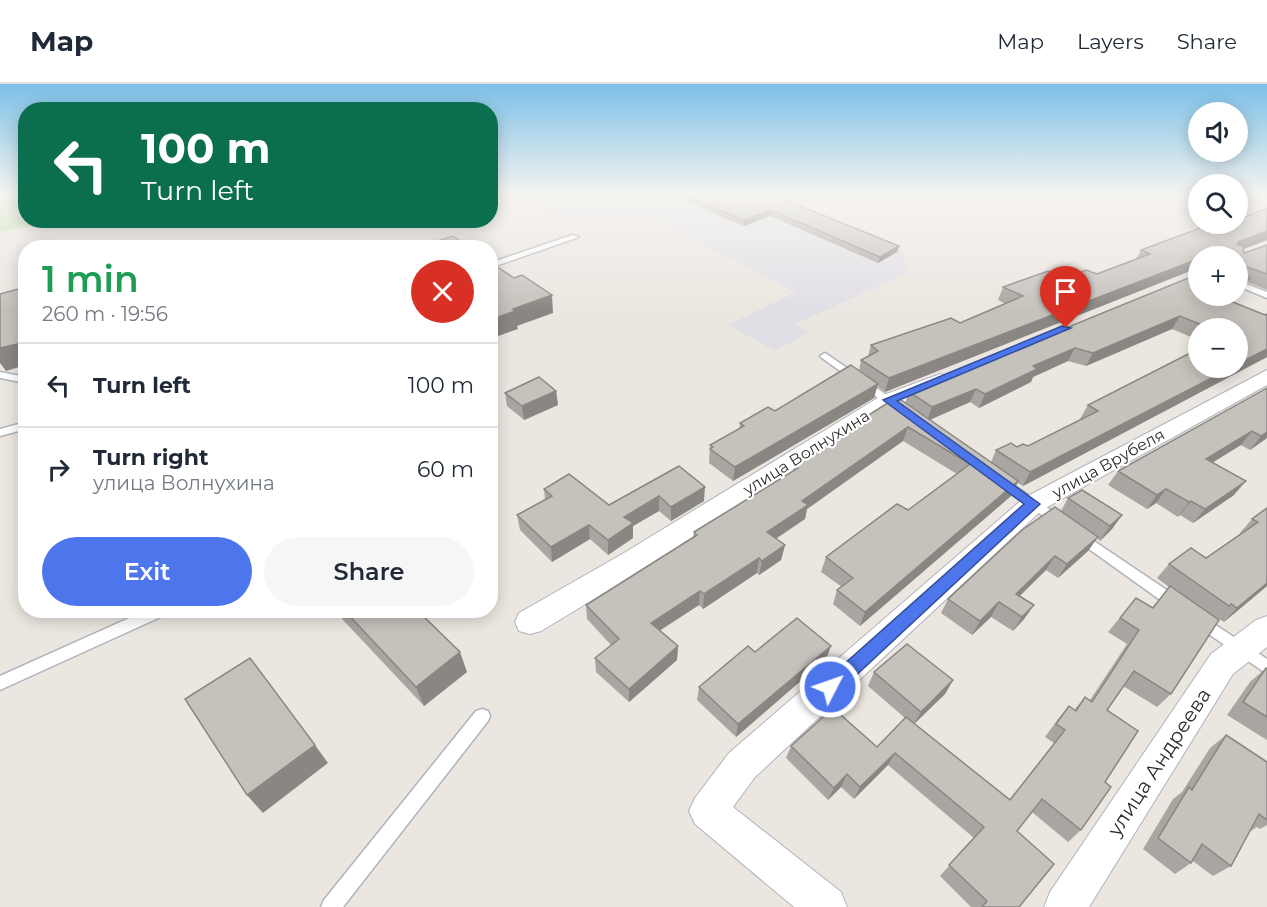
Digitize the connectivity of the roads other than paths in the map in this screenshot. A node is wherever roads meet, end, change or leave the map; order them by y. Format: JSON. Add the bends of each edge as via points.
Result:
{"nodes":[{"id":1,"x":575,"y":237,"type":"dead end"},
{"id":2,"x":498,"y":263,"type":"edge"},
{"id":3,"x":1248,"y":288,"type":"edge"},
{"id":4,"x":1267,"y":295,"type":"edge"},
{"id":5,"x":825,"y":356,"type":"dead end"},
{"id":6,"x":955,"y":374,"type":"edge"},
{"id":7,"x":0,"y":375,"type":"edge"},
{"id":8,"x":1267,"y":376,"type":"edge"},
{"id":9,"x":18,"y":378,"type":"edge"},
{"id":10,"x":889,"y":400,"type":"junction"},
{"id":11,"x":908,"y":414,"type":"edge"},
{"id":12,"x":18,"y":427,"type":"edge"},
{"id":13,"x":0,"y":433,"type":"edge"},
{"id":14,"x":985,"y":469,"type":"edge"},
{"id":15,"x":1033,"y":504,"type":"junction"},
{"id":16,"x":144,"y":618,"type":"edge"},
{"id":17,"x":530,"y":622,"type":"dead end"},
{"id":18,"x":1258,"y":648,"type":"edge"},
{"id":19,"x":0,"y":684,"type":"edge"},
{"id":20,"x":482,"y":716,"type":"dead end"},
{"id":21,"x":331,"y":907,"type":"edge"},
{"id":22,"x":826,"y":907,"type":"edge"},
{"id":23,"x":1065,"y":907,"type":"edge"}],
"edges":[{"from":1,"to":2,"type":"lane"},
{"from":3,"to":4,"type":"lane"},
{"from":5,"to":10,"type":"lane"},
{"from":6,"to":10,"type":"street","name":"улица Волнухина"},
{"from":7,"to":9,"type":"lane"},
{"from":8,"to":15,"type":"street","name":"улица Врубеля"},
{"from":10,"to":11,"type":"lane"},
{"from":10,"to":17,"type":"street","name":"улица Волнухина"},
{"from":12,"to":13,"type":"lane"},
{"from":14,"to":15,"type":"lane"},
{"from":15,"to":18,"type":"lane"},
{"from":15,"to":22,"type":"street","name":"улица Врубеля","via":[[742,765],[708,811]]},
{"from":16,"to":19,"type":"lane"},
{"from":18,"to":23,"type":"street","name":"улица Андреева","via":[[1222,664]]},
{"from":20,"to":21,"type":"lane"}]}
